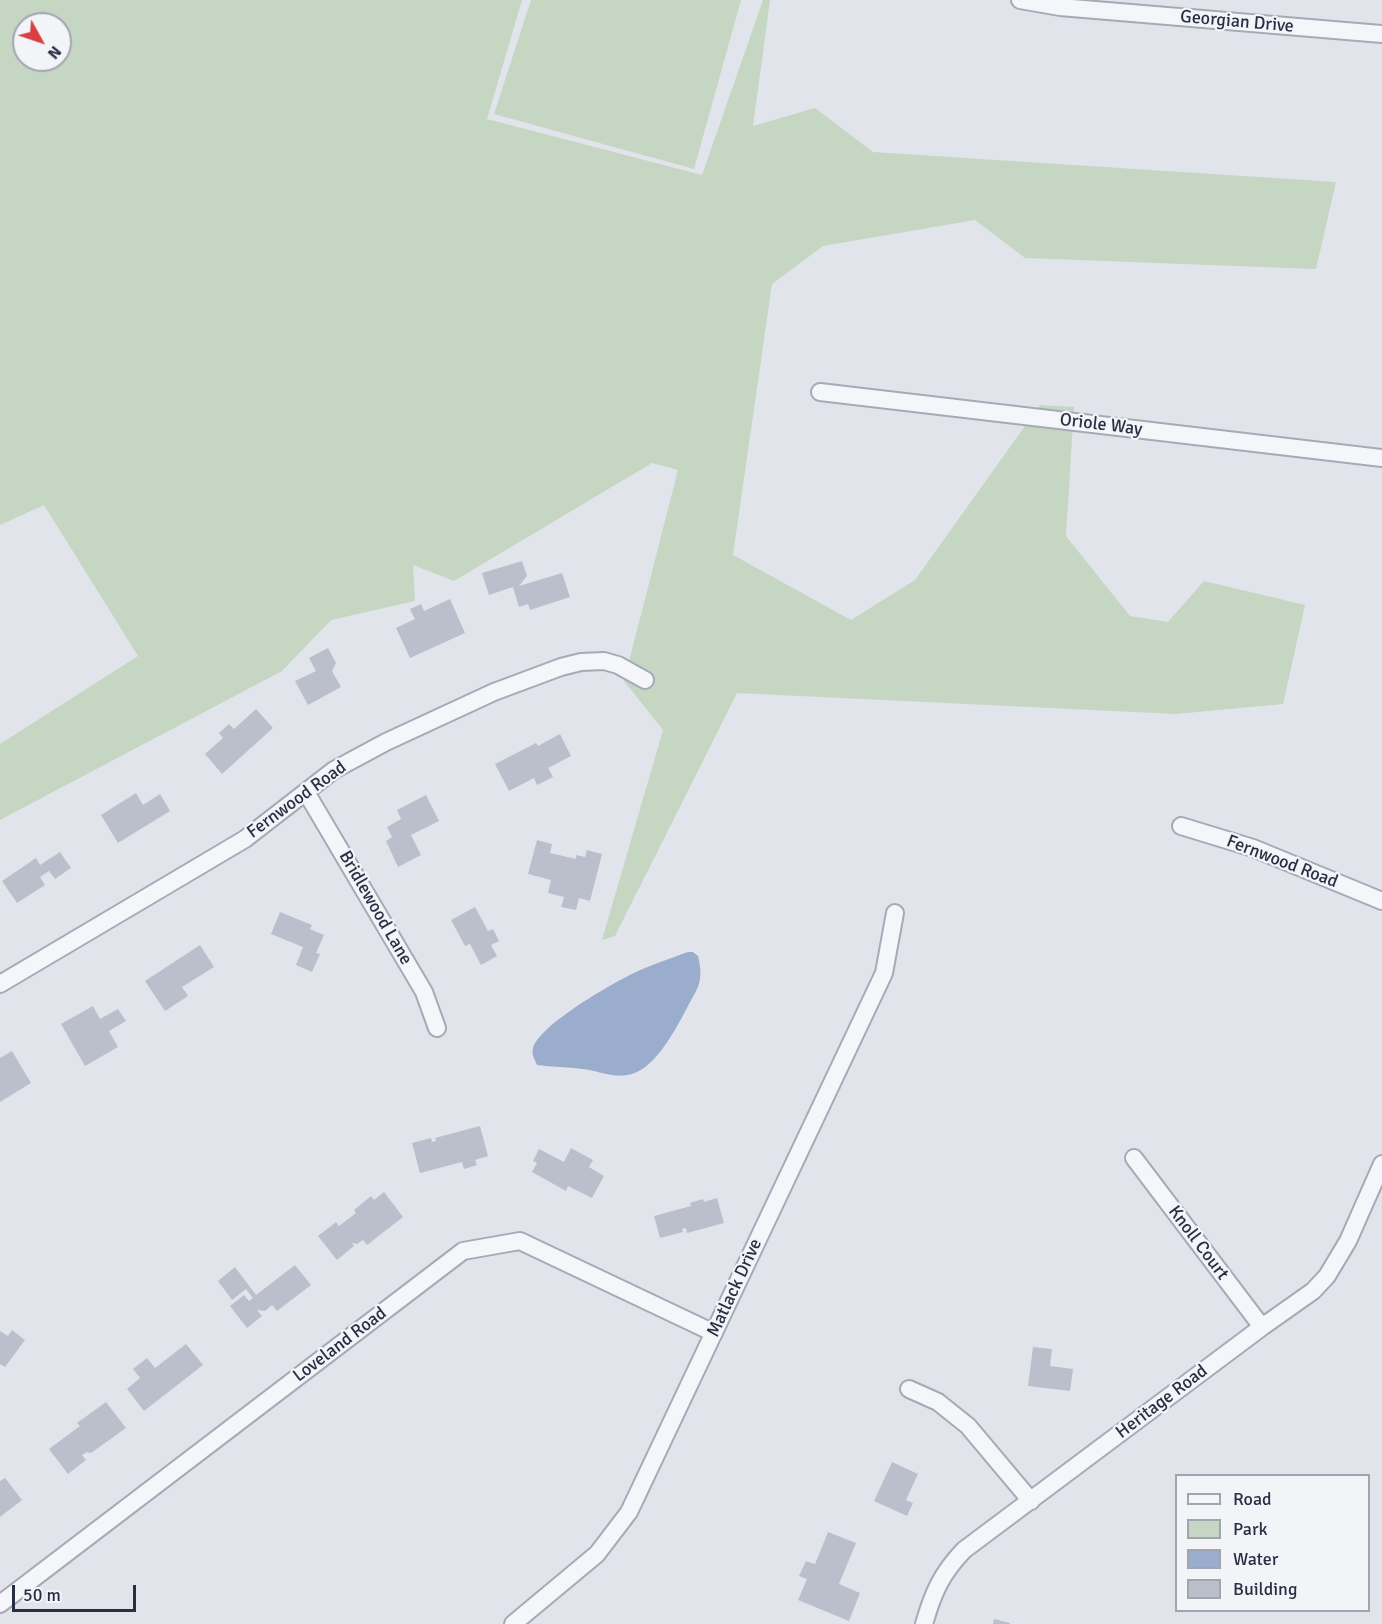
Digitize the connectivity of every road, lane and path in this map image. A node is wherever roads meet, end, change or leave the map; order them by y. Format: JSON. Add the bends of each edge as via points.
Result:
{"nodes":[{"id":1,"x":1031,"y":1,"type":"edge"},
{"id":2,"x":1382,"y":34,"type":"edge"},
{"id":3,"x":820,"y":392,"type":"dead end"},
{"id":4,"x":1382,"y":458,"type":"edge"},
{"id":5,"x":645,"y":680,"type":"dead end"},
{"id":6,"x":306,"y":792,"type":"junction"},
{"id":7,"x":1181,"y":826,"type":"dead end"},
{"id":8,"x":1382,"y":901,"type":"edge"},
{"id":9,"x":895,"y":913,"type":"dead end"},
{"id":10,"x":0,"y":984,"type":"edge"},
{"id":11,"x":436,"y":1028,"type":"dead end"},
{"id":12,"x":1134,"y":1158,"type":"dead end"},
{"id":13,"x":1382,"y":1164,"type":"edge"},
{"id":14,"x":1262,"y":1327,"type":"junction"},
{"id":15,"x":714,"y":1333,"type":"junction"},
{"id":16,"x":909,"y":1389,"type":"dead end"},
{"id":17,"x":1031,"y":1500,"type":"junction"},
{"id":18,"x":0,"y":1604,"type":"edge"},
{"id":19,"x":513,"y":1624,"type":"edge"},
{"id":20,"x":924,"y":1624,"type":"edge"}],
"edges":[{"from":1,"to":2,"type":"street","name":"Georgian Drive","via":[[1060,7]]},
{"from":3,"to":4,"type":"street","name":"Oriole Way"},
{"from":5,"to":6,"type":"street","name":"Fernwood Road","via":[[604,661],[561,667],[494,692],[386,742],[334,770]]},
{"from":6,"to":10,"type":"street","name":"Fernwood Road","via":[[245,839]]},
{"from":6,"to":11,"type":"street","name":"Bridlewood Lane","via":[[424,992]]},
{"from":7,"to":8,"type":"street","name":"Fernwood Road","via":[[1253,849]]},
{"from":9,"to":15,"type":"street","name":"Matlack Drive","via":[[884,973]]},
{"from":12,"to":14,"type":"street","name":"Knoll Court"},
{"from":13,"to":14,"type":"street","name":"Heritage Road","via":[[1348,1241],[1327,1276],[1313,1291]]},
{"from":14,"to":17,"type":"street","name":"Heritage Road"},
{"from":15,"to":18,"type":"street","name":"Loveland Road","via":[[520,1241],[463,1251]]},
{"from":15,"to":19,"type":"street","name":"Matlack Drive","via":[[629,1512],[597,1554]]},
{"from":16,"to":17,"type":"street","via":[[938,1402],[968,1426]]},
{"from":17,"to":20,"type":"street","name":"Heritage Road","via":[[950,1565],[932,1597]]}]}
